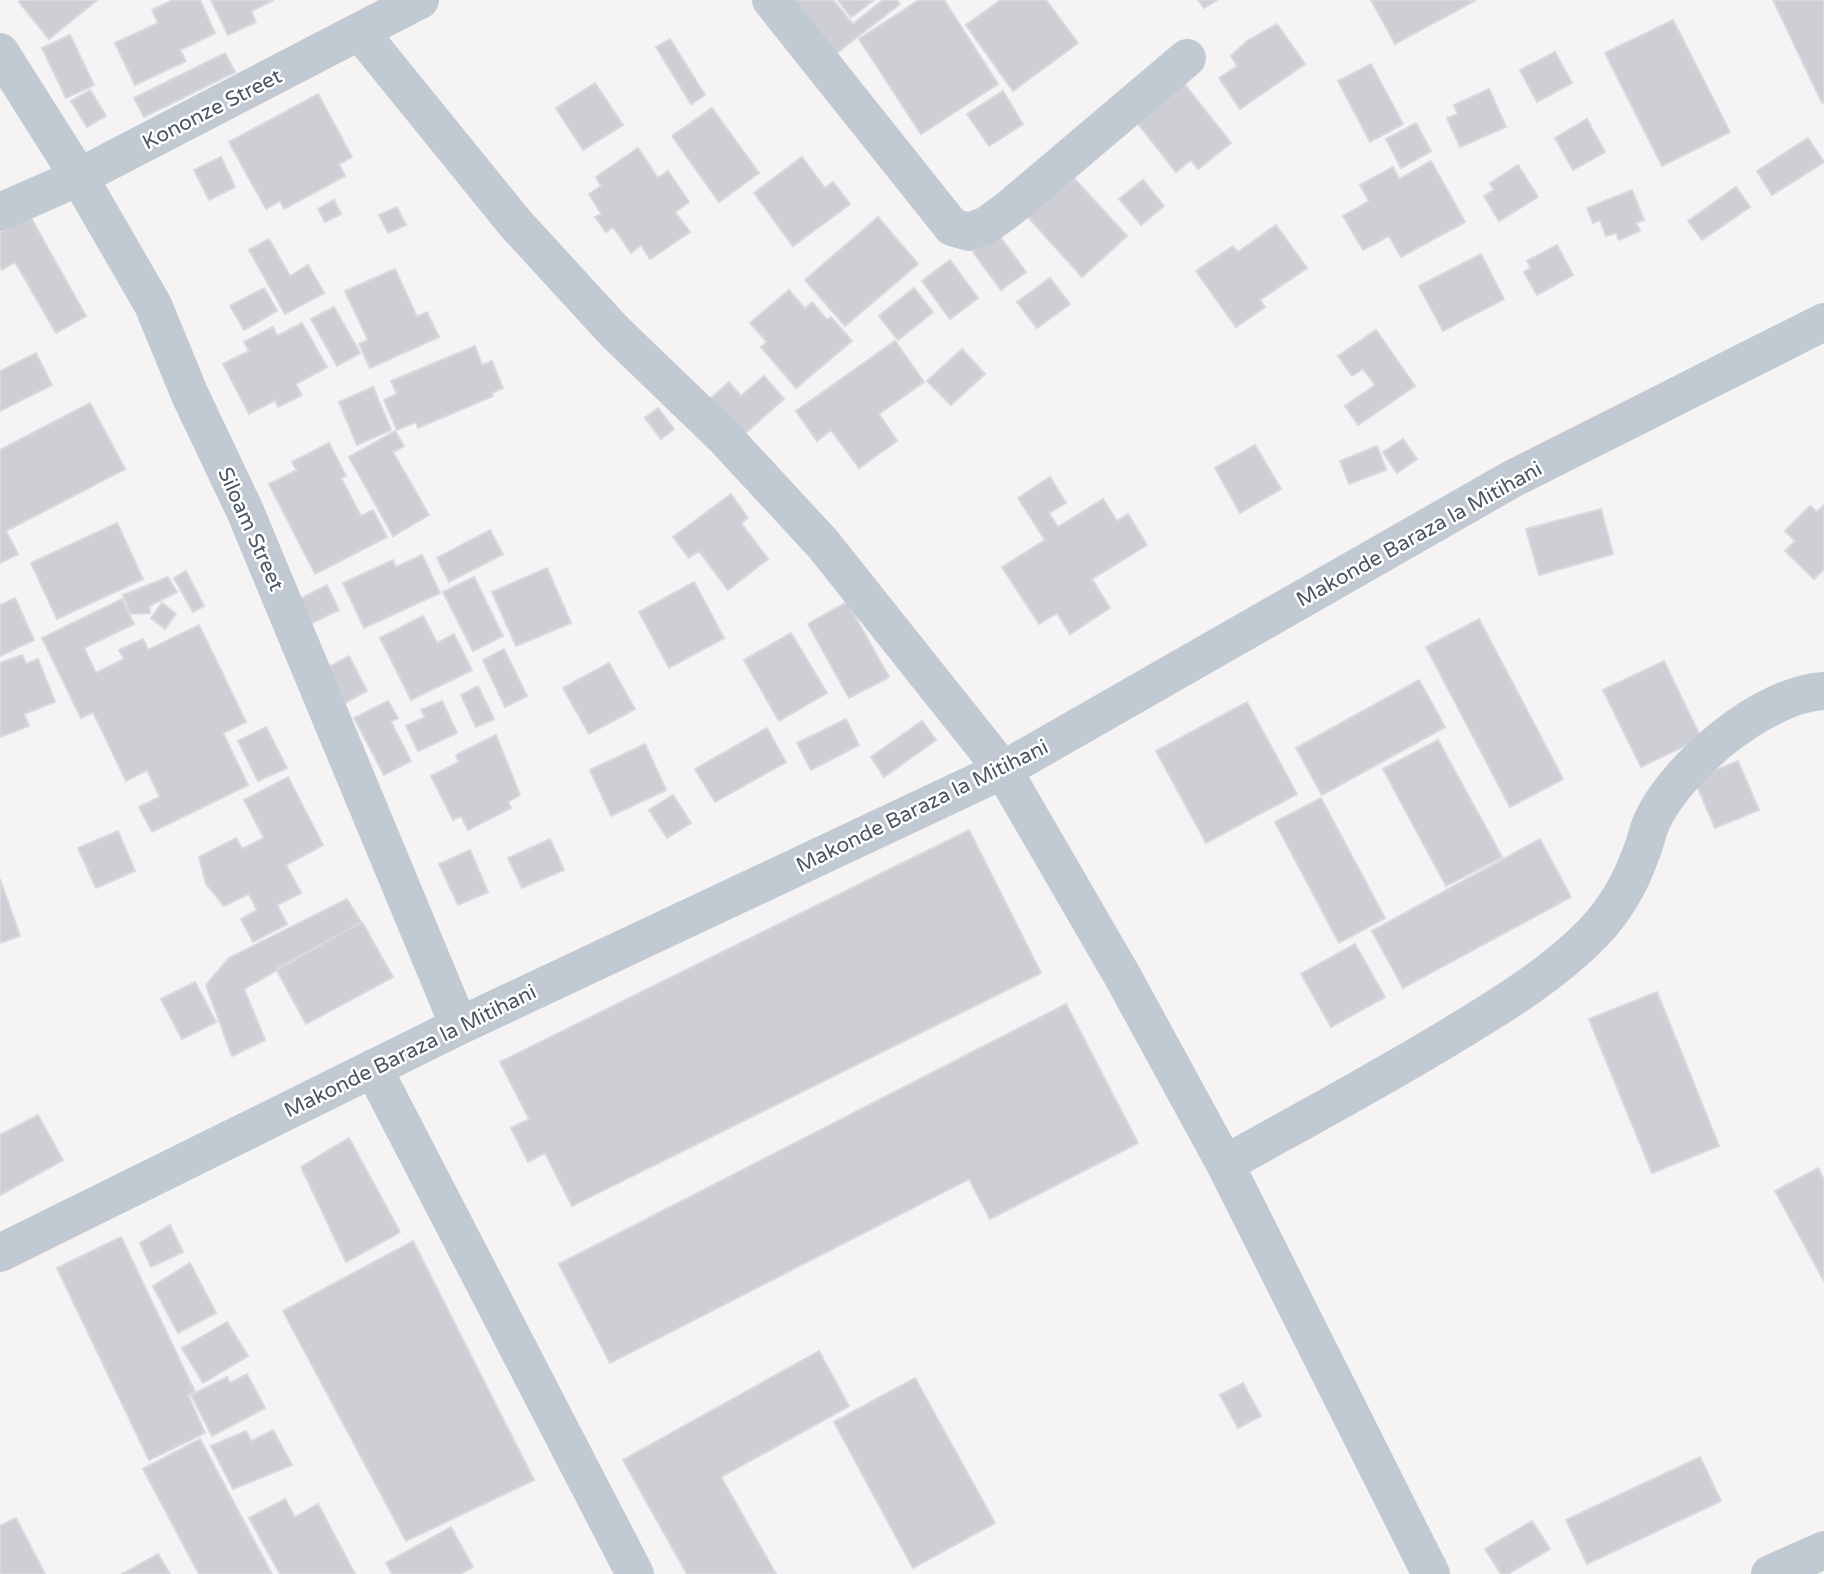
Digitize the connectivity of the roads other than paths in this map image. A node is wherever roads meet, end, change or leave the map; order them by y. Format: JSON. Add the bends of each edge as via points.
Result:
{"nodes":[{"id":1,"x":420,"y":0,"type":"edge"},
{"id":2,"x":771,"y":0,"type":"edge"},
{"id":3,"x":360,"y":32,"type":"junction"},
{"id":4,"x":0,"y":52,"type":"edge"},
{"id":5,"x":1187,"y":58,"type":"dead end"},
{"id":6,"x":79,"y":177,"type":"junction"},
{"id":7,"x":0,"y":212,"type":"edge"},
{"id":8,"x":1824,"y":322,"type":"edge"},
{"id":9,"x":1824,"y":691,"type":"edge"},
{"id":10,"x":1003,"y":770,"type":"junction"},
{"id":11,"x":459,"y":1026,"type":"junction"},
{"id":12,"x":373,"y":1068,"type":"junction"},
{"id":13,"x":1225,"y":1164,"type":"junction"},
{"id":14,"x":0,"y":1253,"type":"edge"},
{"id":15,"x":1824,"y":1550,"type":"edge"},
{"id":16,"x":635,"y":1574,"type":"edge"},
{"id":17,"x":1432,"y":1574,"type":"edge"},
{"id":18,"x":1770,"y":1574,"type":"edge"}],
"edges":[{"from":1,"to":3,"type":"street","name":"Kononze Street"},
{"from":2,"to":5,"type":"street","via":[[952,227],[968,232],[1010,208]]},
{"from":3,"to":6,"type":"street","name":"Kononze Street"},
{"from":3,"to":10,"type":"street","via":[[515,223],[614,331],[725,438],[824,544]]},
{"from":4,"to":6,"type":"street","name":"Siloam Street"},
{"from":6,"to":7,"type":"street","name":"Kononze Street"},
{"from":6,"to":11,"type":"street","name":"Siloam Street","via":[[153,305],[245,511]]},
{"from":8,"to":10,"type":"street","name":"Makonde Baraza la Mitihani","via":[[1512,479]]},
{"from":9,"to":13,"type":"street","via":[[1788,698],[1760,713],[1678,779],[1652,821],[1631,880],[1595,931],[1567,957],[1416,1058]]},
{"from":10,"to":11,"type":"street","name":"Makonde Baraza la Mitihani"},
{"from":10,"to":13,"type":"street"},
{"from":11,"to":12,"type":"street","name":"Makonde Baraza la Mitihani"},
{"from":12,"to":14,"type":"street","name":"Makonde Baraza la Mitihani"},
{"from":12,"to":16,"type":"street"},
{"from":13,"to":17,"type":"street"},
{"from":15,"to":18,"type":"street"}]}
